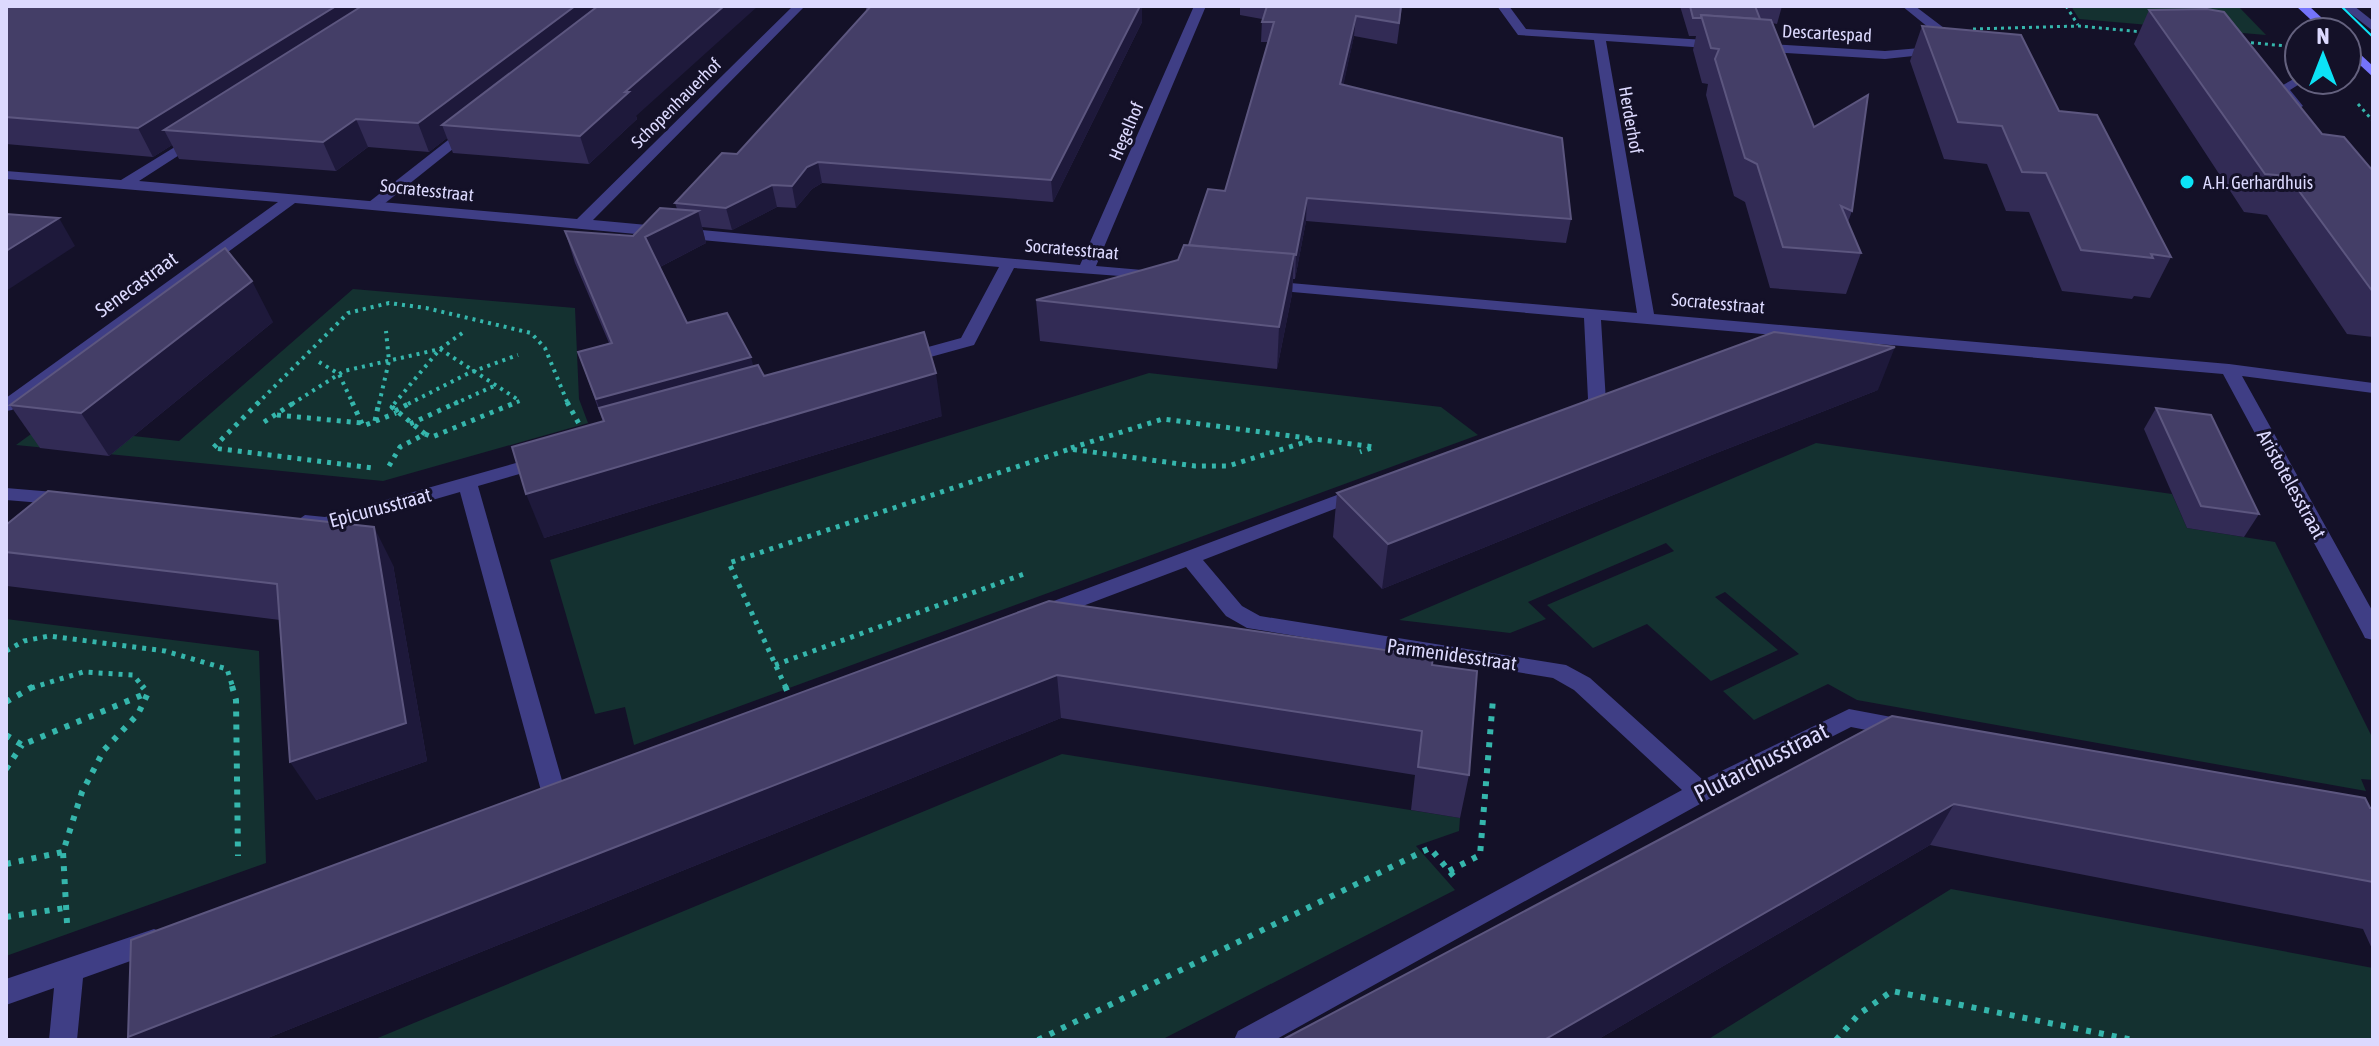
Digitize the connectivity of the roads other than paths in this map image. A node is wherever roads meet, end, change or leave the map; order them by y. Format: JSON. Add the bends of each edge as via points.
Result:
{"nodes":[{"id":1,"x":799,"y":6,"type":"edge"},
{"id":2,"x":1200,"y":6,"type":"edge"},
{"id":3,"x":1503,"y":6,"type":"edge"},
{"id":4,"x":1908,"y":6,"type":"edge"},
{"id":5,"x":2347,"y":6,"type":"edge"},
{"id":6,"x":2357,"y":6,"type":"edge"},
{"id":7,"x":2369,"y":23,"type":"edge"},
{"id":8,"x":1599,"y":37,"type":"junction"},
{"id":9,"x":2288,"y":96,"type":"edge"},
{"id":10,"x":2302,"y":113,"type":"edge"},
{"id":11,"x":479,"y":123,"type":"edge"},
{"id":12,"x":215,"y":126,"type":"edge"},
{"id":13,"x":6,"y":175,"type":"edge"},
{"id":14,"x":122,"y":186,"type":"junction"},
{"id":15,"x":292,"y":198,"type":"junction"},
{"id":16,"x":374,"y":205,"type":"junction"},
{"id":17,"x":579,"y":226,"type":"junction"},
{"id":18,"x":1009,"y":263,"type":"junction"},
{"id":19,"x":1086,"y":270,"type":"junction"},
{"id":20,"x":1164,"y":277,"type":"edge"},
{"id":21,"x":1242,"y":284,"type":"edge"},
{"id":22,"x":1592,"y":312,"type":"junction"},
{"id":23,"x":1646,"y":317,"type":"junction"},
{"id":24,"x":893,"y":362,"type":"edge"},
{"id":25,"x":2229,"y":369,"type":"junction"},
{"id":26,"x":2373,"y":388,"type":"edge"},
{"id":27,"x":6,"y":406,"type":"edge"},
{"id":28,"x":1554,"y":419,"type":"edge"},
{"id":29,"x":591,"y":448,"type":"edge"},
{"id":30,"x":467,"y":483,"type":"junction"},
{"id":31,"x":1379,"y":485,"type":"edge"},
{"id":32,"x":6,"y":494,"type":"edge"},
{"id":33,"x":82,"y":501,"type":"edge"},
{"id":34,"x":280,"y":520,"type":"edge"},
{"id":35,"x":1189,"y":557,"type":"junction"},
{"id":36,"x":2364,"y":600,"type":"edge"},
{"id":37,"x":1028,"y":619,"type":"edge"},
{"id":38,"x":2373,"y":632,"type":"edge"},
{"id":39,"x":1926,"y":732,"type":"edge"},
{"id":40,"x":583,"y":787,"type":"edge"},
{"id":41,"x":1700,"y":792,"type":"junction"},
{"id":42,"x":171,"y":936,"type":"edge"},
{"id":43,"x":70,"y":968,"type":"junction"},
{"id":44,"x":6,"y":992,"type":"edge"},
{"id":45,"x":63,"y":1040,"type":"edge"},
{"id":46,"x":1248,"y":1040,"type":"edge"}],
"edges":[{"from":1,"to":17,"type":"street","name":"Schopenhauerhof"},
{"from":2,"to":19,"type":"street","name":"Hegelhof"},
{"from":3,"to":8,"type":"street","via":[[1522,32]]},
{"from":4,"to":8,"type":"street","name":"Descartespad","via":[[1940,31],[1938,50],[1885,55]]},
{"from":5,"to":7,"type":"street"},
{"from":6,"to":7,"type":"street"},
{"from":8,"to":23,"type":"street","name":"Herderhof"},
{"from":9,"to":10,"type":"street"},
{"from":11,"to":16,"type":"street"},
{"from":12,"to":14,"type":"street"},
{"from":13,"to":14,"type":"street","name":"Socratesstraat"},
{"from":14,"to":15,"type":"street","name":"Socratesstraat"},
{"from":15,"to":16,"type":"street","name":"Socratesstraat"},
{"from":15,"to":27,"type":"street","name":"Senecastraat"},
{"from":16,"to":17,"type":"street","name":"Socratesstraat"},
{"from":17,"to":18,"type":"street","name":"Socratesstraat"},
{"from":18,"to":19,"type":"street","name":"Socratesstraat"},
{"from":18,"to":24,"type":"street","via":[[968,341]]},
{"from":19,"to":20,"type":"street","name":"Socratesstraat"},
{"from":21,"to":22,"type":"street","name":"Socratesstraat"},
{"from":22,"to":23,"type":"street","name":"Socratesstraat"},
{"from":22,"to":28,"type":"street","via":[[1597,402]]},
{"from":23,"to":25,"type":"street","name":"Socratesstraat"},
{"from":25,"to":26,"type":"street","name":"Socratesstraat"},
{"from":25,"to":36,"type":"street","name":"Aristotelesstraat"},
{"from":29,"to":30,"type":"street","name":"Epicurusstraat"},
{"from":30,"to":34,"type":"street","name":"Epicurusstraat","via":[[325,524]]},
{"from":30,"to":40,"type":"street","via":[[547,801]]},
{"from":31,"to":35,"type":"street"},
{"from":32,"to":33,"type":"street"},
{"from":35,"to":37,"type":"street"},
{"from":35,"to":41,"type":"street","name":"Parmenidesstraat","via":[[1234,611],[1255,623],[1546,668],[1582,684]]},
{"from":36,"to":38,"type":"street","name":"Aristotelesstraat"},
{"from":39,"to":41,"type":"street","name":"Plutarchusstraat","via":[[1849,718]]},
{"from":41,"to":46,"type":"street","name":"Plutarchusstraat"},
{"from":42,"to":43,"type":"street"},
{"from":43,"to":44,"type":"street"},
{"from":43,"to":45,"type":"street"}]}
